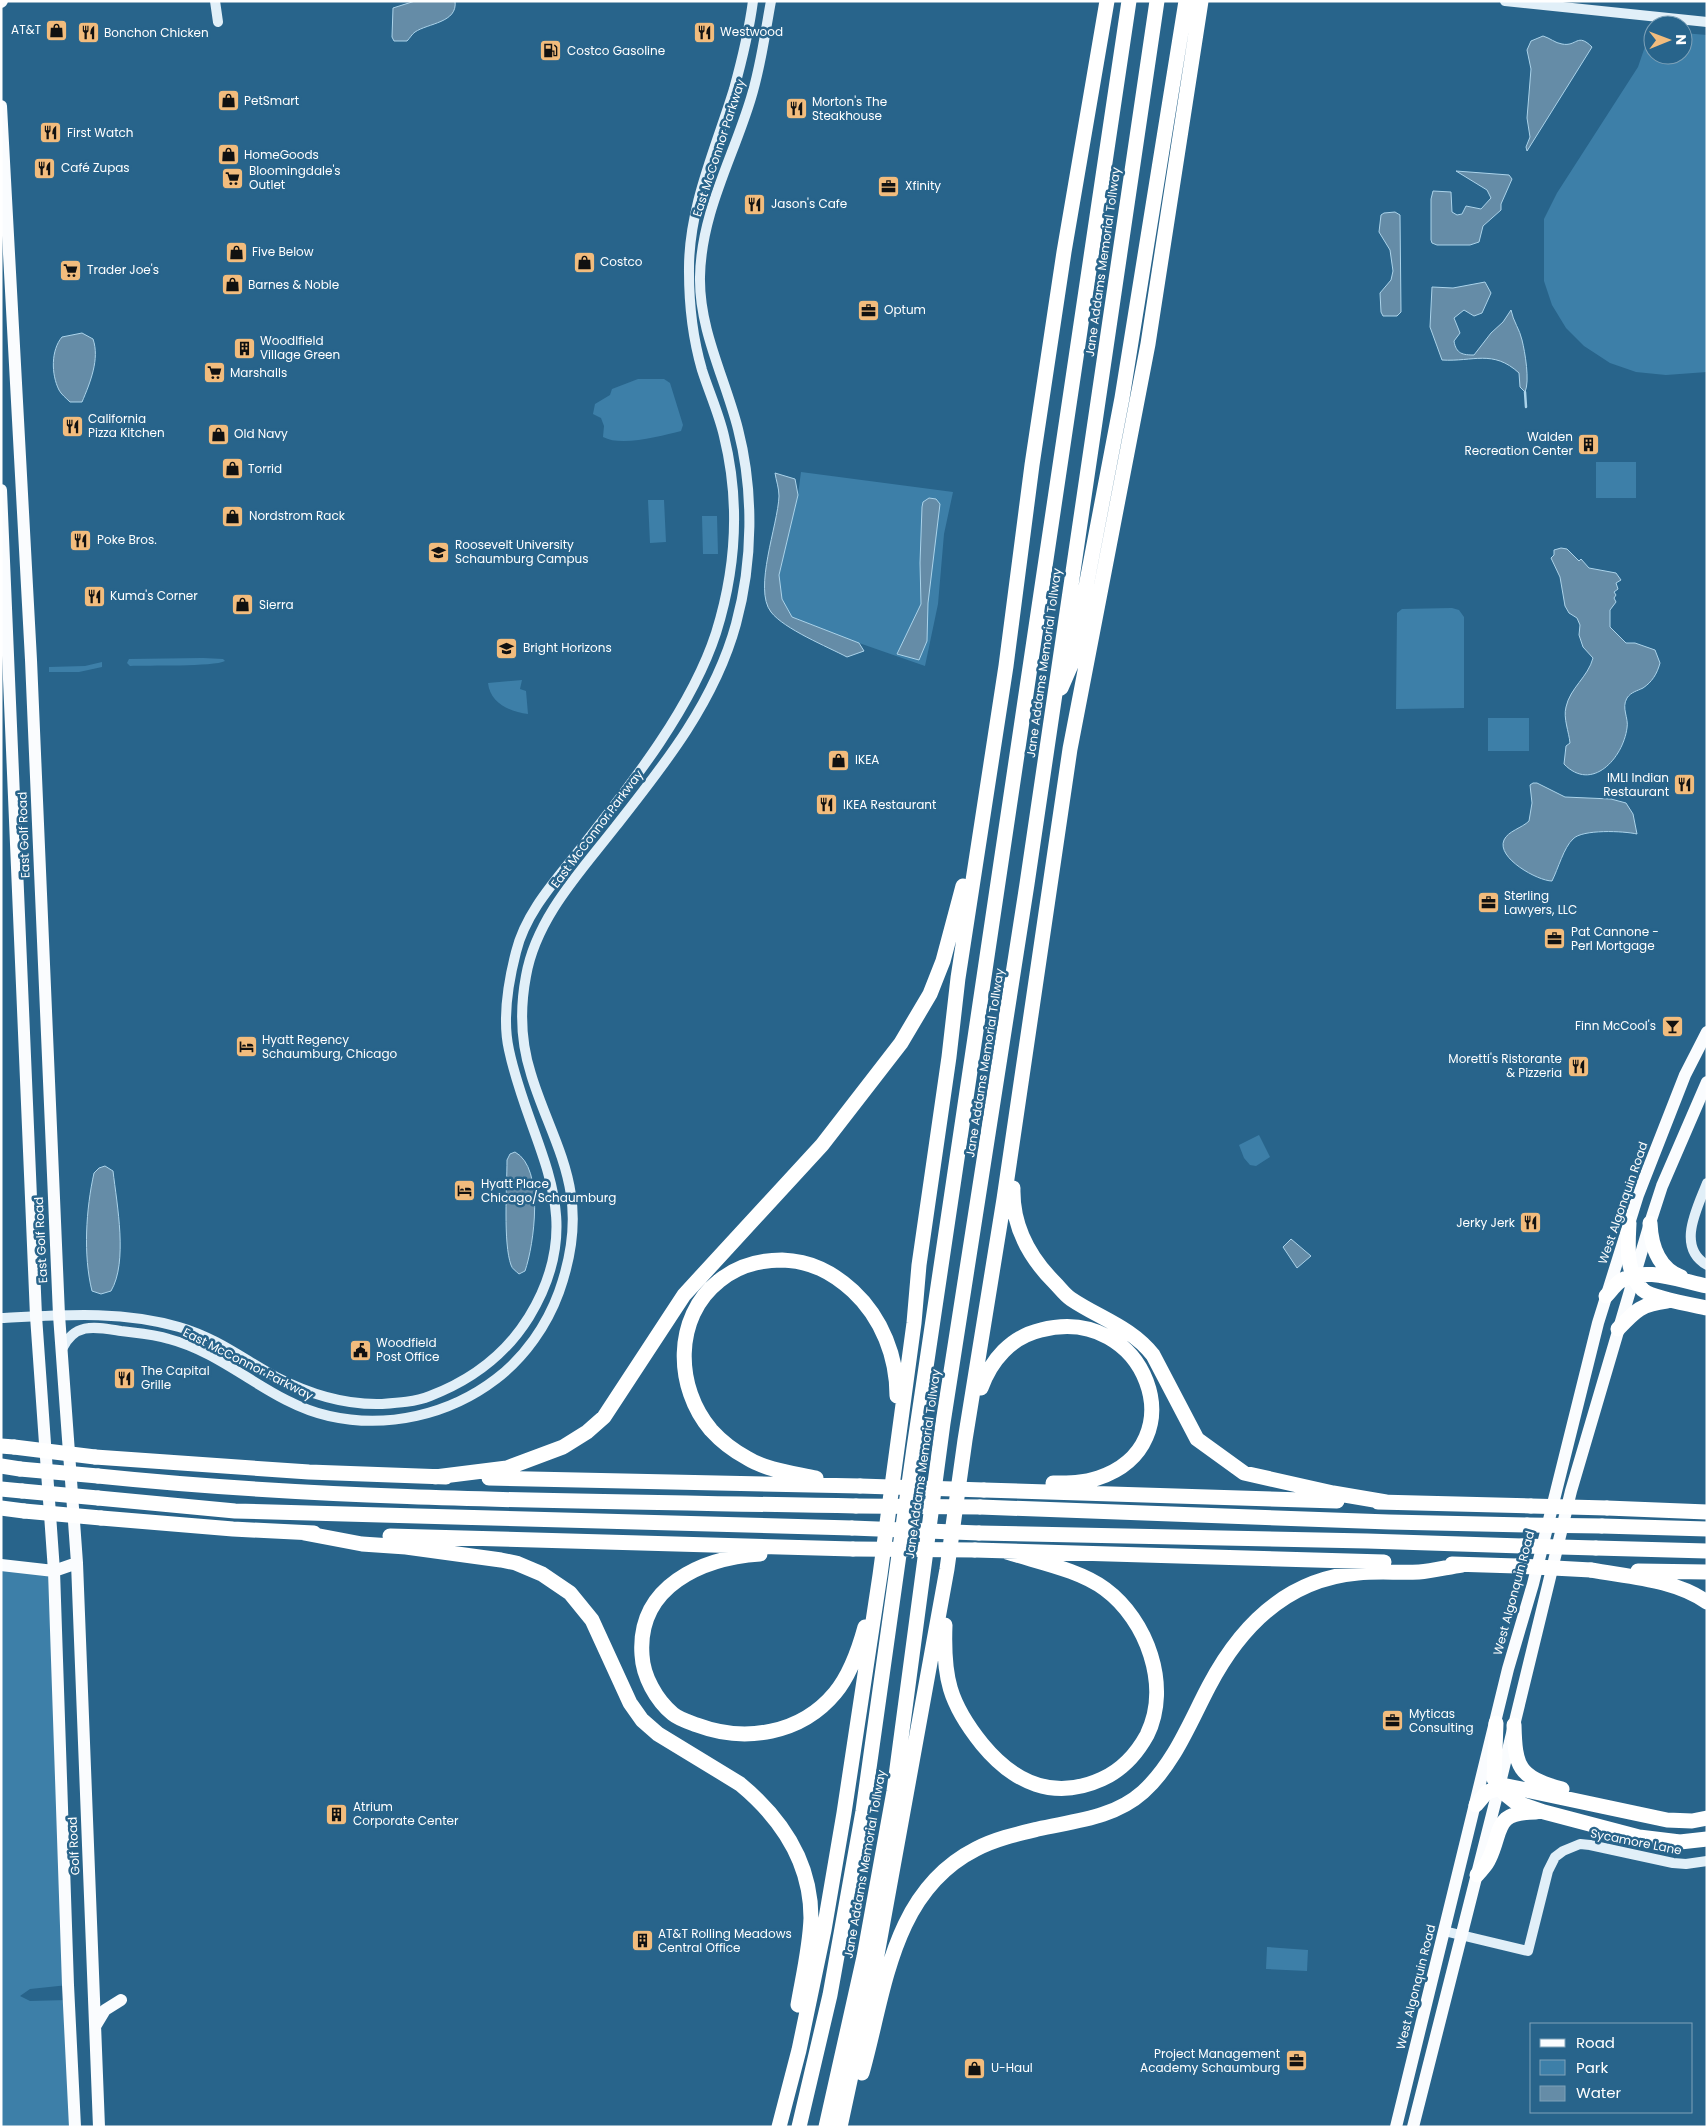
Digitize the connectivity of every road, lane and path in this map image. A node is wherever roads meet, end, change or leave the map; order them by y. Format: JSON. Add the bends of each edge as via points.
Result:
{"nodes":[{"id":1,"x":215,"y":1,"type":"edge"},
{"id":2,"x":220,"y":1,"type":"edge"},
{"id":3,"x":753,"y":1,"type":"edge"},
{"id":4,"x":771,"y":1,"type":"edge"},
{"id":5,"x":1107,"y":1,"type":"edge"},
{"id":6,"x":1128,"y":1,"type":"edge"},
{"id":7,"x":1157,"y":1,"type":"edge"},
{"id":8,"x":1186,"y":1,"type":"edge"},
{"id":9,"x":1201,"y":1,"type":"edge"},
{"id":10,"x":1505,"y":1,"type":"edge"},
{"id":11,"x":1707,"y":22,"type":"edge"},
{"id":12,"x":1,"y":106,"type":"edge"},
{"id":13,"x":1,"y":490,"type":"edge"},
{"id":14,"x":1006,"y":666,"type":"junction"},
{"id":15,"x":1053,"y":705,"type":"junction"},
{"id":16,"x":1028,"y":1030,"type":"junction"},
{"id":17,"x":1707,"y":1032,"type":"edge"},
{"id":18,"x":1706,"y":1084,"type":"edge"},
{"id":19,"x":1707,"y":1183,"type":"edge"},
{"id":20,"x":1629,"y":1223,"type":"junction"},
{"id":21,"x":1650,"y":1223,"type":"junction"},
{"id":22,"x":1707,"y":1266,"type":"edge"},
{"id":23,"x":1634,"y":1276,"type":"junction"},
{"id":24,"x":1706,"y":1286,"type":"edge"},
{"id":25,"x":1606,"y":1296,"type":"junction"},
{"id":26,"x":1671,"y":1300,"type":"junction"},
{"id":27,"x":1707,"y":1308,"type":"edge"},
{"id":28,"x":58,"y":1315,"type":"junction"},
{"id":29,"x":36,"y":1316,"type":"junction"},
{"id":30,"x":1,"y":1318,"type":"edge"},
{"id":31,"x":1618,"y":1329,"type":"junction"},
{"id":32,"x":61,"y":1350,"type":"junction"},
{"id":33,"x":899,"y":1427,"type":"junction"},
{"id":34,"x":965,"y":1440,"type":"junction"},
{"id":35,"x":8,"y":1446,"type":"edge"},
{"id":36,"x":1,"y":1466,"type":"edge"},
{"id":37,"x":435,"y":1477,"type":"junction"},
{"id":38,"x":853,"y":1486,"type":"junction"},
{"id":39,"x":1,"y":1489,"type":"edge"},
{"id":40,"x":987,"y":1490,"type":"junction"},
{"id":41,"x":1386,"y":1502,"type":"junction"},
{"id":42,"x":1707,"y":1503,"type":"edge"},
{"id":43,"x":1,"y":1508,"type":"edge"},
{"id":44,"x":1647,"y":1510,"type":"junction"},
{"id":45,"x":1707,"y":1512,"type":"edge"},
{"id":46,"x":1707,"y":1529,"type":"edge"},
{"id":47,"x":304,"y":1533,"type":"junction"},
{"id":48,"x":829,"y":1548,"type":"junction"},
{"id":49,"x":1707,"y":1551,"type":"edge"},
{"id":50,"x":1007,"y":1552,"type":"junction"},
{"id":51,"x":77,"y":1563,"type":"junction"},
{"id":52,"x":1,"y":1565,"type":"edge"},
{"id":53,"x":1462,"y":1565,"type":"junction"},
{"id":54,"x":947,"y":1569,"type":"junction"},
{"id":55,"x":1591,"y":1570,"type":"junction"},
{"id":56,"x":54,"y":1572,"type":"junction"},
{"id":57,"x":1707,"y":1572,"type":"edge"},
{"id":58,"x":880,"y":1575,"type":"junction"},
{"id":59,"x":1707,"y":1602,"type":"edge"},
{"id":60,"x":1496,"y":1722,"type":"junction"},
{"id":61,"x":1514,"y":1724,"type":"junction"},
{"id":62,"x":1499,"y":1787,"type":"junction"},
{"id":63,"x":1476,"y":1805,"type":"junction"},
{"id":64,"x":1627,"y":1810,"type":"junction"},
{"id":65,"x":1544,"y":1812,"type":"junction"},
{"id":66,"x":1707,"y":1818,"type":"edge"},
{"id":67,"x":1707,"y":1839,"type":"edge"},
{"id":68,"x":1707,"y":1860,"type":"edge"},
{"id":69,"x":1477,"y":1875,"type":"junction"},
{"id":70,"x":1444,"y":1931,"type":"junction"},
{"id":71,"x":1462,"y":1936,"type":"junction"},
{"id":72,"x":121,"y":2000,"type":"dead end"},
{"id":73,"x":96,"y":2025,"type":"junction"},
{"id":74,"x":75,"y":2127,"type":"edge"},
{"id":75,"x":100,"y":2127,"type":"edge"},
{"id":76,"x":778,"y":2127,"type":"edge"},
{"id":77,"x":799,"y":2127,"type":"edge"},
{"id":78,"x":826,"y":2127,"type":"edge"},
{"id":79,"x":840,"y":2127,"type":"edge"},
{"id":80,"x":844,"y":2127,"type":"edge"},
{"id":81,"x":1396,"y":2127,"type":"edge"},
{"id":82,"x":1413,"y":2127,"type":"edge"}],
"edges":[{"from":1,"to":2,"type":"street","via":[[218,22]]},
{"from":3,"to":28,"type":"street","name":"East McConnor Parkway","via":[[748,36],[696,212],[688,268],[697,348],[724,434],[731,482],[733,552],[725,601],[712,646],[689,696],[615,804],[534,912],[517,948],[512,974],[506,1022],[509,1050],[555,1200],[555,1253],[532,1312],[516,1337],[471,1377],[417,1400],[370,1404],[341,1401],[300,1389],[216,1340],[180,1327],[143,1319]]},
{"from":4,"to":32,"type":"street","name":"East McConnor Parkway","via":[[751,99],[722,174],[704,235],[701,258],[700,301],[704,323],[739,432],[748,496],[749,536],[736,626],[696,719],[571,882],[541,932],[526,974],[522,1018],[527,1059],[572,1198],[568,1266],[554,1306],[537,1335],[500,1376],[466,1398],[398,1420],[330,1416],[301,1407],[172,1339],[89,1328],[75,1331]]},
{"from":5,"to":14,"type":"highway","via":[[1064,252]]},
{"from":6,"to":77,"type":"highway","name":"Jane Addams Memorial Tollway","via":[[863,1811],[830,1994]]},
{"from":7,"to":15,"type":"highway","name":"Jane Addams Memorial Tollway"},
{"from":8,"to":15,"type":"highway","via":[[1122,398],[1071,665]]},
{"from":9,"to":16,"type":"highway","via":[[1148,344],[1070,749]]},
{"from":10,"to":11,"type":"street"},
{"from":12,"to":28,"type":"main road","name":"East Golf Road","via":[[31,660]]},
{"from":13,"to":29,"type":"main road","name":"East Golf Road"},
{"from":14,"to":33,"type":"highway","via":[[958,978]]},
{"from":14,"to":37,"type":"highway","via":[[953,927],[930,994],[902,1043],[822,1145],[684,1295],[604,1417],[588,1432],[563,1447],[507,1468]]},
{"from":15,"to":78,"type":"highway","name":"Jane Addams Memorial Tollway","via":[[944,1423],[894,1791],[864,1957]]},
{"from":16,"to":34,"type":"highway"},
{"from":16,"to":41,"type":"highway","via":[[1027,1098],[1012,1200],[1024,1242],[1044,1271],[1070,1299],[1116,1324],[1146,1346],[1197,1439],[1244,1473]]},
{"from":17,"to":20,"type":"main road","name":"West Algonquin Road","via":[[1660,1138]]},
{"from":18,"to":21,"type":"main road","via":[[1662,1186]]},
{"from":19,"to":22,"type":"street","via":[[1690,1227],[1690,1238],[1695,1256]]},
{"from":20,"to":23,"type":"highway","via":[[1629,1261]]},
{"from":20,"to":25,"type":"main road","name":"West Algonquin Road"},
{"from":21,"to":23,"type":"main road"},
{"from":21,"to":24,"type":"highway","via":[[1654,1249],[1663,1266],[1673,1274]]},
{"from":23,"to":24,"type":"highway","via":[[1649,1274]]},
{"from":23,"to":25,"type":"highway","via":[[1620,1282]]},
{"from":23,"to":26,"type":"highway","via":[[1644,1291]]},
{"from":23,"to":31,"type":"main road"},
{"from":25,"to":60,"type":"main road","name":"West Algonquin Road"},
{"from":26,"to":27,"type":"highway"},
{"from":26,"to":31,"type":"highway","via":[[1643,1306]]},
{"from":28,"to":29,"type":"street","name":"East McConnor Parkway"},
{"from":28,"to":32,"type":"main road","name":"East Golf Road"},
{"from":29,"to":30,"type":"street","name":"East McConnor Parkway"},
{"from":29,"to":56,"type":"main road","name":"East Golf Road"},
{"from":31,"to":61,"type":"main road","via":[[1571,1491]]},
{"from":32,"to":51,"type":"main road","name":"East Golf Road"},
{"from":33,"to":38,"type":"highway","via":[[896,1378],[885,1335],[867,1307],[844,1283],[821,1268],[806,1263],[770,1260],[736,1269],[709,1288],[687,1326],[683,1356],[689,1391],[711,1430],[748,1459],[764,1466]]},
{"from":33,"to":58,"type":"highway"},
{"from":34,"to":40,"type":"highway","via":[[988,1370],[1011,1344],[1034,1331],[1063,1326],[1100,1332],[1128,1353],[1146,1377],[1151,1395],[1150,1422],[1138,1450],[1126,1463],[1088,1481],[1012,1483]]},
{"from":34,"to":54,"type":"highway"},
{"from":35,"to":37,"type":"highway","bridge":true,"via":[[95,1457]]},
{"from":36,"to":46,"type":"highway","bridge":true,"via":[[240,1490],[488,1499],[980,1507],[1389,1522]]},
{"from":37,"to":38,"type":"highway"},
{"from":38,"to":40,"type":"highway","bridge":true},
{"from":39,"to":49,"type":"highway","bridge":true,"via":[[235,1511]]},
{"from":40,"to":41,"type":"highway"},
{"from":41,"to":44,"type":"highway","bridge":true},
{"from":42,"to":44,"type":"highway"},
{"from":43,"to":47,"type":"highway","bridge":true},
{"from":44,"to":45,"type":"highway"},
{"from":47,"to":48,"type":"highway"},
{"from":47,"to":76,"type":"highway","via":[[362,1544],[406,1546],[494,1558],[542,1574],[570,1593],[592,1620],[630,1703],[642,1720],[658,1734],[740,1784],[776,1818],[799,1857],[811,1914]]},
{"from":48,"to":50,"type":"highway","bridge":true},
{"from":48,"to":58,"type":"highway","via":[[735,1557],[692,1571],[661,1593],[644,1625],[642,1664],[653,1690],[673,1714],[710,1730],[734,1735],[774,1730],[807,1717],[836,1692],[851,1666]]},
{"from":50,"to":53,"type":"highway"},
{"from":50,"to":54,"type":"highway","via":[[1073,1573],[1106,1590],[1135,1620],[1148,1647],[1156,1684],[1154,1712],[1147,1734],[1126,1764],[1087,1786],[1051,1789],[1020,1777],[994,1757],[967,1724],[952,1698],[946,1670]]},
{"from":51,"to":56,"type":"main road"},
{"from":51,"to":73,"type":"main road","name":"Golf Road"},
{"from":52,"to":56,"type":"main road"},
{"from":53,"to":55,"type":"highway","bridge":true},
{"from":53,"to":80,"type":"highway","via":[[1420,1572],[1344,1574],[1291,1593],[1264,1611],[1238,1640],[1215,1675],[1168,1764],[1142,1792],[1124,1805],[1099,1816],[987,1844],[934,1878],[902,1927]]},
{"from":54,"to":79,"type":"highway","via":[[878,1955]]},
{"from":55,"to":57,"type":"highway"},
{"from":55,"to":59,"type":"highway","via":[[1654,1581],[1690,1592]]},
{"from":56,"to":74,"type":"main road","name":"Golf Road"},
{"from":58,"to":76,"type":"highway","via":[[824,1930],[799,2050]]},
{"from":60,"to":62,"type":"highway","via":[[1494,1779]]},
{"from":60,"to":63,"type":"main road","name":"West Algonquin Road"},
{"from":61,"to":62,"type":"main road"},
{"from":61,"to":64,"type":"highway","via":[[1516,1759],[1526,1774],[1543,1783]]},
{"from":62,"to":63,"type":"highway","via":[[1487,1792]]},
{"from":62,"to":64,"type":"highway"},
{"from":62,"to":65,"type":"highway","via":[[1515,1802]]},
{"from":62,"to":69,"type":"main road"},
{"from":63,"to":70,"type":"main road","name":"West Algonquin Road"},
{"from":64,"to":66,"type":"highway","via":[[1681,1821]]},
{"from":65,"to":67,"type":"highway","via":[[1638,1837],[1680,1842]]},
{"from":65,"to":69,"type":"highway","via":[[1518,1813],[1504,1821],[1497,1832],[1489,1860]]},
{"from":68,"to":71,"type":"street","name":"Sycamore Lane","via":[[1686,1864],[1585,1844],[1571,1846],[1555,1857],[1548,1871],[1528,1951]]},
{"from":69,"to":71,"type":"main road"},
{"from":70,"to":71,"type":"street"},
{"from":70,"to":81,"type":"main road","name":"West Algonquin Road"},
{"from":71,"to":82,"type":"main road"},
{"from":72,"to":73,"type":"main road","via":[[105,2010]]},
{"from":73,"to":75,"type":"main road","name":"Golf Road"}]}
